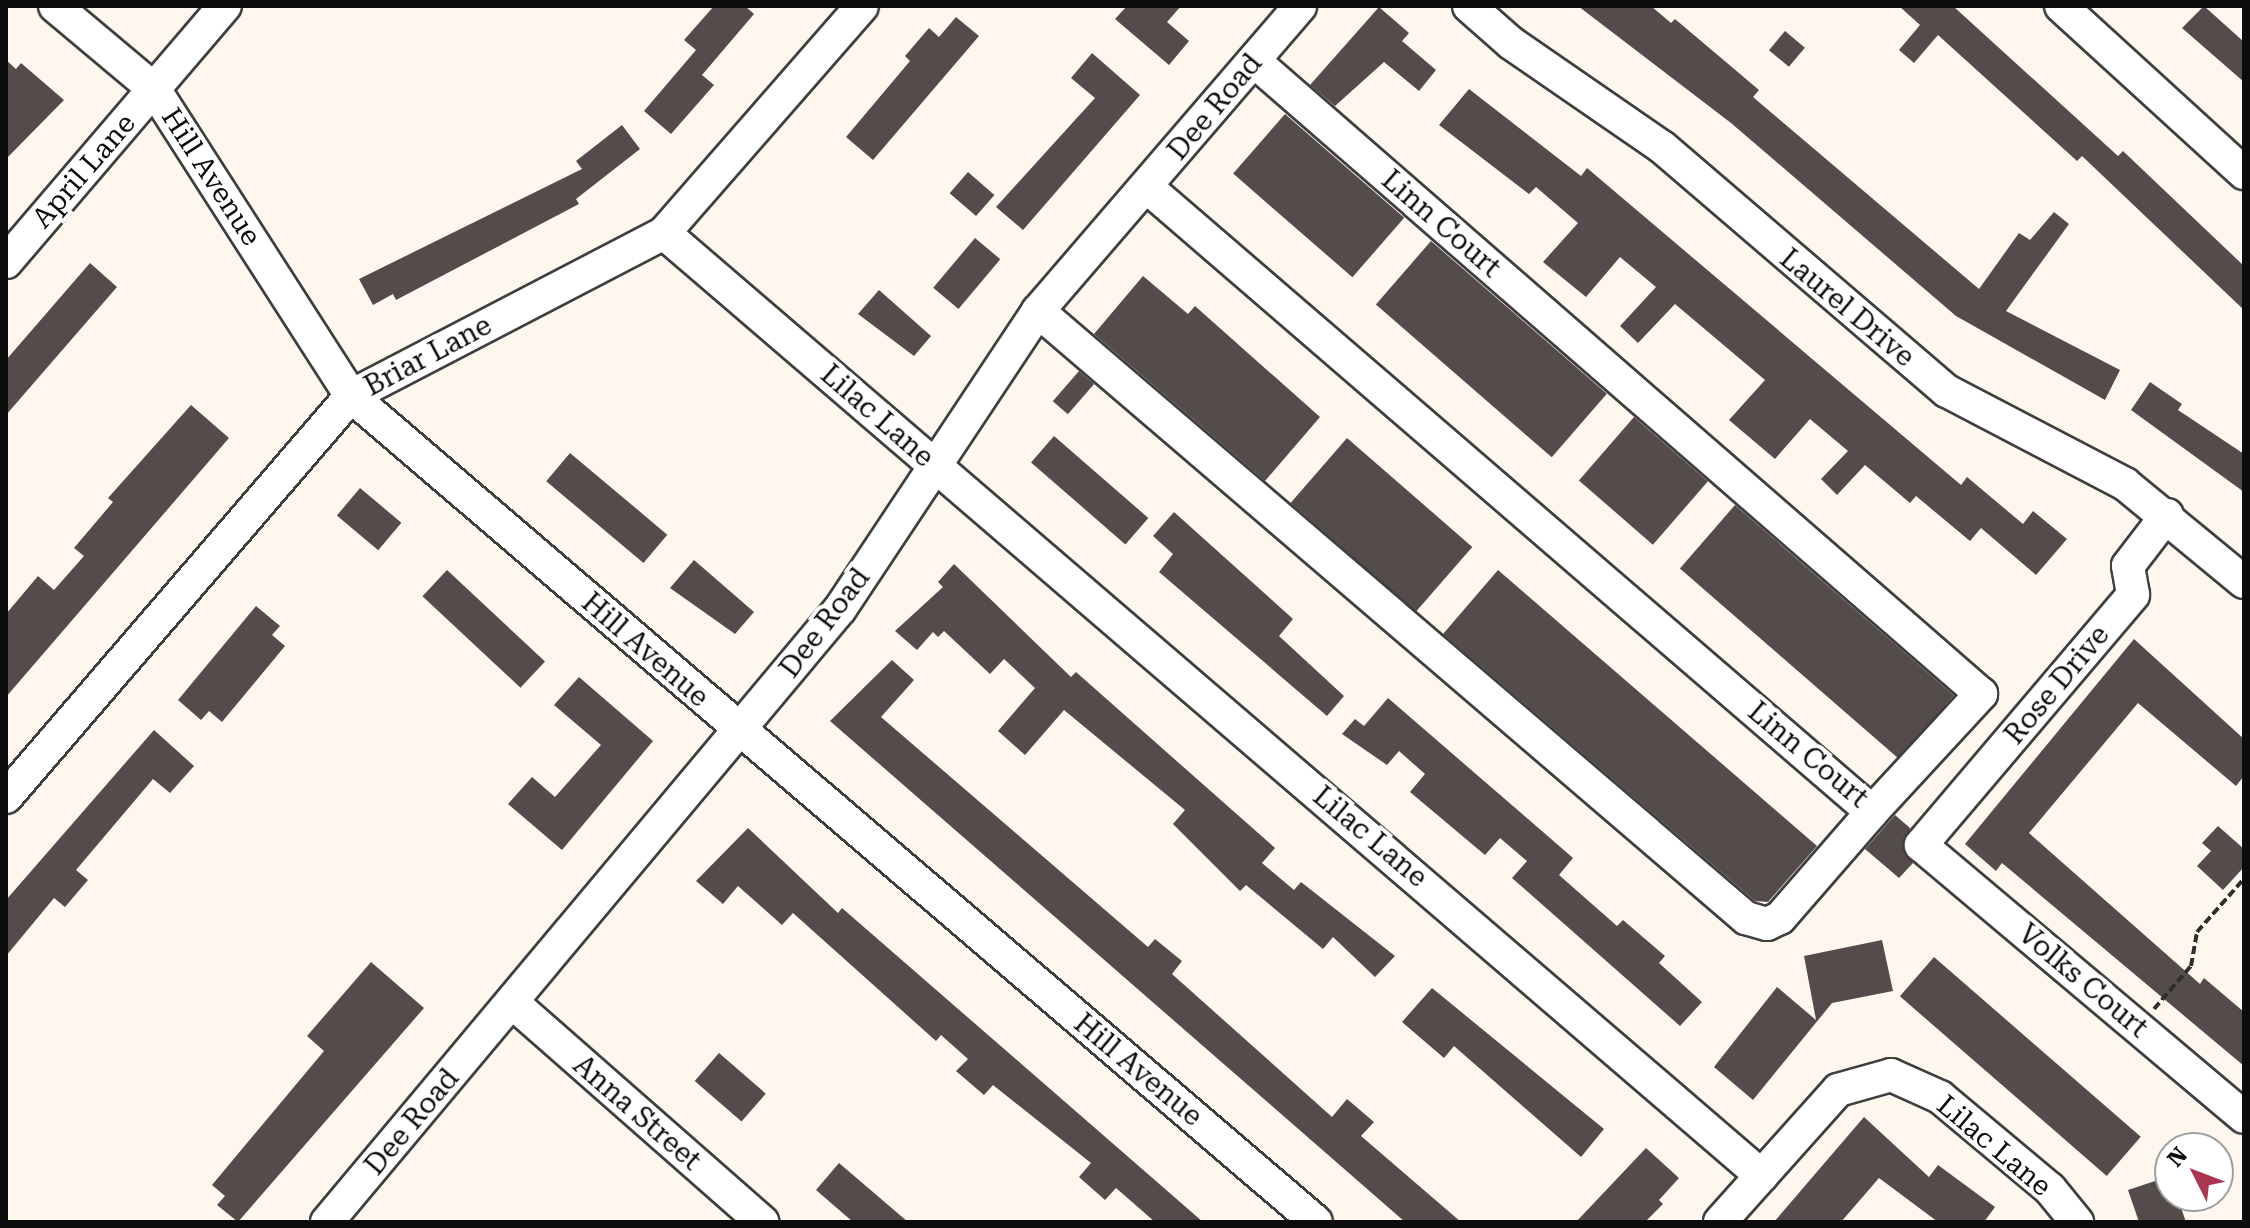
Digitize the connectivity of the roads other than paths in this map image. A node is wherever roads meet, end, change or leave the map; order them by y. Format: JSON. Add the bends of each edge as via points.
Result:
{"nodes":[{"id":1,"x":55,"y":6,"type":"edge"},
{"id":2,"x":225,"y":6,"type":"edge"},
{"id":3,"x":862,"y":6,"type":"edge"},
{"id":4,"x":1300,"y":6,"type":"edge"},
{"id":5,"x":1469,"y":6,"type":"edge"},
{"id":6,"x":2061,"y":6,"type":"edge"},
{"id":7,"x":1254,"y":61,"type":"junction"},
{"id":8,"x":154,"y":89,"type":"junction"},
{"id":9,"x":2244,"y":173,"type":"edge"},
{"id":10,"x":1148,"y":188,"type":"junction"},
{"id":11,"x":664,"y":233,"type":"junction"},
{"id":12,"x":6,"y":262,"type":"edge"},
{"id":13,"x":1038,"y":311,"type":"junction"},
{"id":14,"x":351,"y":396,"type":"junction"},
{"id":15,"x":934,"y":464,"type":"junction"},
{"id":16,"x":2167,"y":515,"type":"junction"},
{"id":17,"x":2244,"y":582,"type":"edge"},
{"id":18,"x":740,"y":732,"type":"junction"},
{"id":19,"x":6,"y":797,"type":"edge"},
{"id":20,"x":1872,"y":812,"type":"junction"},
{"id":21,"x":1921,"y":845,"type":"joint"},
{"id":22,"x":513,"y":1003,"type":"junction"},
{"id":23,"x":2244,"y":1117,"type":"edge"},
{"id":24,"x":1762,"y":1176,"type":"junction"},
{"id":25,"x":327,"y":1222,"type":"edge"},
{"id":26,"x":762,"y":1222,"type":"edge"},
{"id":27,"x":1316,"y":1222,"type":"edge"},
{"id":28,"x":1720,"y":1222,"type":"edge"},
{"id":29,"x":2077,"y":1222,"type":"edge"}],
"edges":[{"from":1,"to":8,"type":"street","name":"Hill Avenue"},
{"from":2,"to":8,"type":"street","name":"April Lane"},
{"from":3,"to":11,"type":"street","name":"Briar Lane"},
{"from":4,"to":7,"type":"street","name":"Dee Road"},
{"from":5,"to":16,"type":"street","name":"Laurel Drive","via":[[1511,43],[1662,147],[1947,391],[2125,484]]},
{"from":6,"to":9,"type":"street"},
{"from":7,"to":10,"type":"street","name":"Dee Road"},
{"from":7,"to":20,"type":"street","name":"Linn Court","via":[[1981,694]]},
{"from":8,"to":12,"type":"street","name":"April Lane"},
{"from":8,"to":14,"type":"street","name":"Hill Avenue"},
{"from":10,"to":13,"type":"street","name":"Dee Road"},
{"from":10,"to":20,"type":"street","name":"Linn Court"},
{"from":11,"to":14,"type":"street","name":"Briar Lane"},
{"from":11,"to":15,"type":"street","name":"Lilac Lane"},
{"from":13,"to":15,"type":"street","name":"Dee Road"},
{"from":13,"to":20,"type":"street","via":[[1746,918],[1767,924],[1780,918]]},
{"from":14,"to":18,"type":"street","name":"Hill Avenue"},
{"from":14,"to":19,"type":"street","name":"Briar Lane"},
{"from":15,"to":18,"type":"street","name":"Dee Road","via":[[840,609]]},
{"from":15,"to":24,"type":"street","name":"Lilac Lane"},
{"from":16,"to":17,"type":"street","name":"Laurel Drive"},
{"from":16,"to":21,"type":"street","name":"Rose Drive","via":[[2128,566],[2133,595]]},
{"from":18,"to":22,"type":"street","name":"Dee Road"},
{"from":18,"to":27,"type":"street","name":"Hill Avenue"},
{"from":21,"to":23,"type":"street","name":"Volks Court"},
{"from":22,"to":25,"type":"street","name":"Dee Road"},
{"from":22,"to":26,"type":"street","name":"Anna Street"},
{"from":24,"to":28,"type":"street"},
{"from":24,"to":29,"type":"street","name":"Lilac Lane","via":[[1838,1090],[1891,1075],[1940,1097],[2050,1189]]}]}
